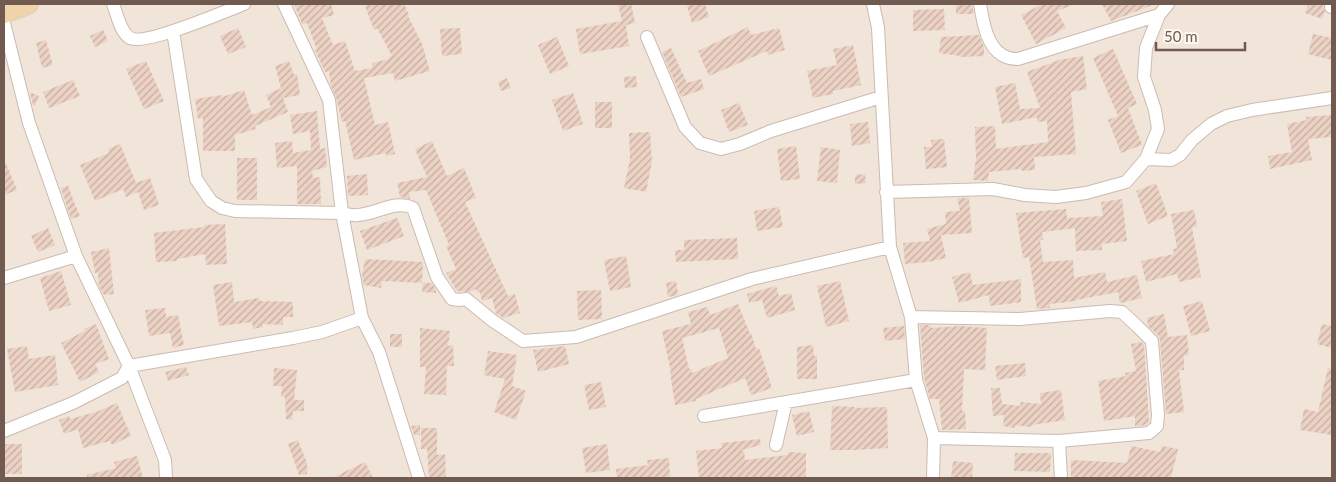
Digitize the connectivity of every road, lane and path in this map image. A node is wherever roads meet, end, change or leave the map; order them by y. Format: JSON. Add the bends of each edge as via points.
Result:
{"nodes":[{"id":1,"x":28,"y":4,"type":"edge"},
{"id":2,"x":113,"y":4,"type":"edge"},
{"id":3,"x":244,"y":4,"type":"edge"},
{"id":4,"x":284,"y":4,"type":"edge"},
{"id":5,"x":873,"y":4,"type":"edge"},
{"id":6,"x":980,"y":4,"type":"edge"},
{"id":7,"x":1168,"y":4,"type":"edge"},
{"id":8,"x":4,"y":13,"type":"edge"},
{"id":9,"x":1159,"y":15,"type":"junction"},
{"id":10,"x":4,"y":23,"type":"edge"},
{"id":11,"x":173,"y":31,"type":"junction"},
{"id":12,"x":647,"y":37,"type":"dead end"},
{"id":13,"x":881,"y":97,"type":"junction"},
{"id":14,"x":1332,"y":98,"type":"edge"},
{"id":15,"x":1146,"y":159,"type":"junction"},
{"id":16,"x":886,"y":192,"type":"junction"},
{"id":17,"x":342,"y":213,"type":"junction"},
{"id":18,"x":890,"y":247,"type":"junction"},
{"id":19,"x":76,"y":256,"type":"junction"},
{"id":20,"x":4,"y":278,"type":"edge"},
{"id":21,"x":911,"y":317,"type":"junction"},
{"id":22,"x":362,"y":318,"type":"junction"},
{"id":23,"x":129,"y":366,"type":"junction"},
{"id":24,"x":916,"y":380,"type":"junction"},
{"id":25,"x":786,"y":402,"type":"junction"},
{"id":26,"x":704,"y":416,"type":"dead end"},
{"id":27,"x":4,"y":431,"type":"edge"},
{"id":28,"x":934,"y":438,"type":"junction"},
{"id":29,"x":1059,"y":441,"type":"junction"},
{"id":30,"x":776,"y":445,"type":"dead end"},
{"id":31,"x":166,"y":478,"type":"edge"},
{"id":32,"x":419,"y":478,"type":"edge"},
{"id":33,"x":933,"y":478,"type":"edge"},
{"id":34,"x":1061,"y":478,"type":"edge"}],
"edges":[{"from":1,"to":8,"type":"main road"},
{"from":2,"to":11,"type":"street","via":[[124,32],[130,38],[138,40]]},
{"from":3,"to":11,"type":"street"},
{"from":4,"to":17,"type":"street","via":[[329,100]]},
{"from":5,"to":13,"type":"street","via":[[878,28]]},
{"from":6,"to":9,"type":"street","via":[[984,28],[992,43],[1002,55],[1018,59]]},
{"from":7,"to":9,"type":"street"},
{"from":9,"to":15,"type":"street","via":[[1146,48],[1144,77],[1158,129]]},
{"from":10,"to":19,"type":"street","via":[[28,123]]},
{"from":11,"to":17,"type":"street","via":[[196,179],[211,201],[235,211]]},
{"from":12,"to":13,"type":"street","via":[[685,127],[700,143],[721,149],[771,130]]},
{"from":13,"to":16,"type":"street"},
{"from":14,"to":15,"type":"street","via":[[1227,116],[1211,124],[1171,160]]},
{"from":15,"to":16,"type":"street","via":[[1126,182],[1056,197],[993,189]]},
{"from":16,"to":18,"type":"street"},
{"from":17,"to":18,"type":"street","via":[[357,216],[399,204],[413,208],[437,277],[452,299],[466,299],[523,341],[576,337],[752,279]]},
{"from":17,"to":22,"type":"street"},
{"from":18,"to":21,"type":"street"},
{"from":19,"to":20,"type":"street"},
{"from":19,"to":23,"type":"street"},
{"from":21,"to":24,"type":"street"},
{"from":21,"to":29,"type":"street","via":[[1020,319],[1122,312],[1152,341],[1157,426],[1148,433]]},
{"from":22,"to":23,"type":"street","via":[[293,338]]},
{"from":22,"to":32,"type":"street","via":[[379,352]]},
{"from":23,"to":27,"type":"street","via":[[122,378],[73,403]]},
{"from":23,"to":31,"type":"street","via":[[165,460]]},
{"from":24,"to":25,"type":"street"},
{"from":24,"to":28,"type":"street"},
{"from":25,"to":26,"type":"street"},
{"from":25,"to":30,"type":"street"},
{"from":28,"to":29,"type":"street"},
{"from":28,"to":33,"type":"street"},
{"from":29,"to":34,"type":"street"}]}
